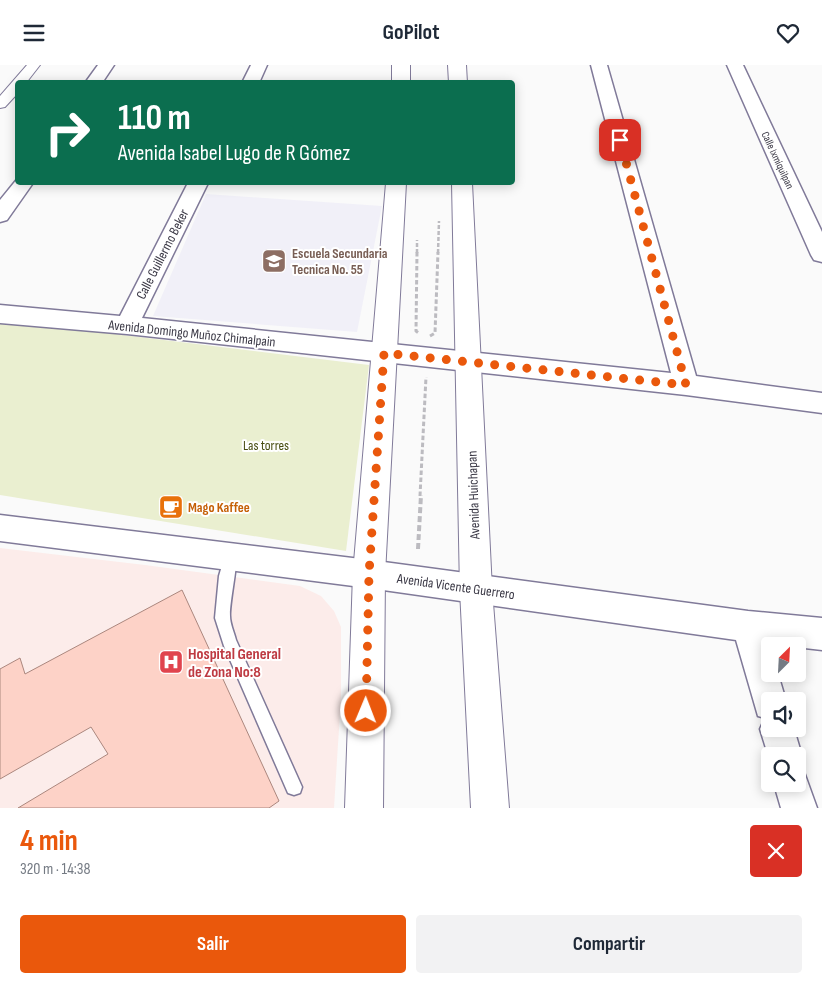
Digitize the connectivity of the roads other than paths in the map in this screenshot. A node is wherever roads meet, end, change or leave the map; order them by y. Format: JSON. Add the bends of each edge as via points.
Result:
{"nodes":[{"id":1,"x":34,"y":65,"type":"edge"},
{"id":2,"x":106,"y":65,"type":"edge"},
{"id":3,"x":259,"y":65,"type":"edge"},
{"id":4,"x":401,"y":65,"type":"edge"},
{"id":5,"x":457,"y":65,"type":"edge"},
{"id":6,"x":600,"y":65,"type":"edge"},
{"id":7,"x":735,"y":65,"type":"edge"},
{"id":8,"x":21,"y":80,"type":"edge"},
{"id":9,"x":95,"y":80,"type":"edge"},
{"id":10,"x":252,"y":80,"type":"edge"},
{"id":11,"x":401,"y":80,"type":"edge"},
{"id":12,"x":458,"y":80,"type":"edge"},
{"id":13,"x":15,"y":86,"type":"edge"},
{"id":14,"x":0,"y":104,"type":"edge"},
{"id":15,"x":22,"y":185,"type":"edge"},
{"id":16,"x":197,"y":185,"type":"edge"},
{"id":17,"x":396,"y":185,"type":"edge"},
{"id":18,"x":462,"y":185,"type":"edge"},
{"id":19,"x":0,"y":215,"type":"edge"},
{"id":20,"x":822,"y":255,"type":"edge"},
{"id":21,"x":0,"y":314,"type":"edge"},
{"id":22,"x":126,"y":325,"type":"junction"},
{"id":23,"x":384,"y":353,"type":"junction"},
{"id":24,"x":468,"y":363,"type":"junction"},
{"id":25,"x":686,"y":385,"type":"junction"},
{"id":26,"x":822,"y":403,"type":"edge"},
{"id":27,"x":0,"y":528,"type":"edge"},
{"id":28,"x":231,"y":557,"type":"junction"},
{"id":29,"x":369,"y":574,"type":"junction"},
{"id":30,"x":476,"y":590,"type":"junction"},
{"id":31,"x":748,"y":626,"type":"junction"},
{"id":32,"x":822,"y":634,"type":"edge"},
{"id":33,"x":767,"y":692,"type":"edge"},
{"id":34,"x":294,"y":787,"type":"dead end"},
{"id":35,"x":794,"y":792,"type":"edge"},
{"id":36,"x":364,"y":808,"type":"edge"},
{"id":37,"x":490,"y":808,"type":"edge"},
{"id":38,"x":799,"y":808,"type":"edge"}],
"edges":[{"from":1,"to":8,"type":"street"},
{"from":2,"to":9,"type":"street"},
{"from":3,"to":10,"type":"street"},
{"from":4,"to":11,"type":"street"},
{"from":5,"to":12,"type":"street"},
{"from":6,"to":25,"type":"street"},
{"from":7,"to":20,"type":"street","name":"Calle Ixmiquilpan"},
{"from":13,"to":14,"type":"street"},
{"from":15,"to":19,"type":"street"},
{"from":16,"to":22,"type":"street","name":"Calle Guillermo Beker"},
{"from":17,"to":23,"type":"street"},
{"from":18,"to":24,"type":"street","name":"Avenida Huichapan"},
{"from":21,"to":22,"type":"street","name":"Avenida Domingo Muñoz Chimalpain"},
{"from":22,"to":23,"type":"street","name":"Avenida Domingo Muñoz Chimalpain"},
{"from":23,"to":24,"type":"street"},
{"from":23,"to":29,"type":"street"},
{"from":24,"to":25,"type":"street"},
{"from":24,"to":30,"type":"street","name":"Avenida Huichapan"},
{"from":25,"to":26,"type":"street"},
{"from":27,"to":28,"type":"street","name":"Avenida Vicente Guerrero"},
{"from":28,"to":29,"type":"street","name":"Avenida Vicente Guerrero"},
{"from":28,"to":34,"type":"lane","via":[[222,619]]},
{"from":29,"to":30,"type":"street","name":"Avenida Vicente Guerrero"},
{"from":29,"to":36,"type":"street"},
{"from":30,"to":31,"type":"street","name":"Avenida Vicente Guerrero"},
{"from":30,"to":37,"type":"street","name":"Avenida Huichapan"},
{"from":31,"to":32,"type":"street","name":"Avenida Vicente Guerrero"},
{"from":31,"to":33,"type":"street"},
{"from":35,"to":38,"type":"street"}]}
